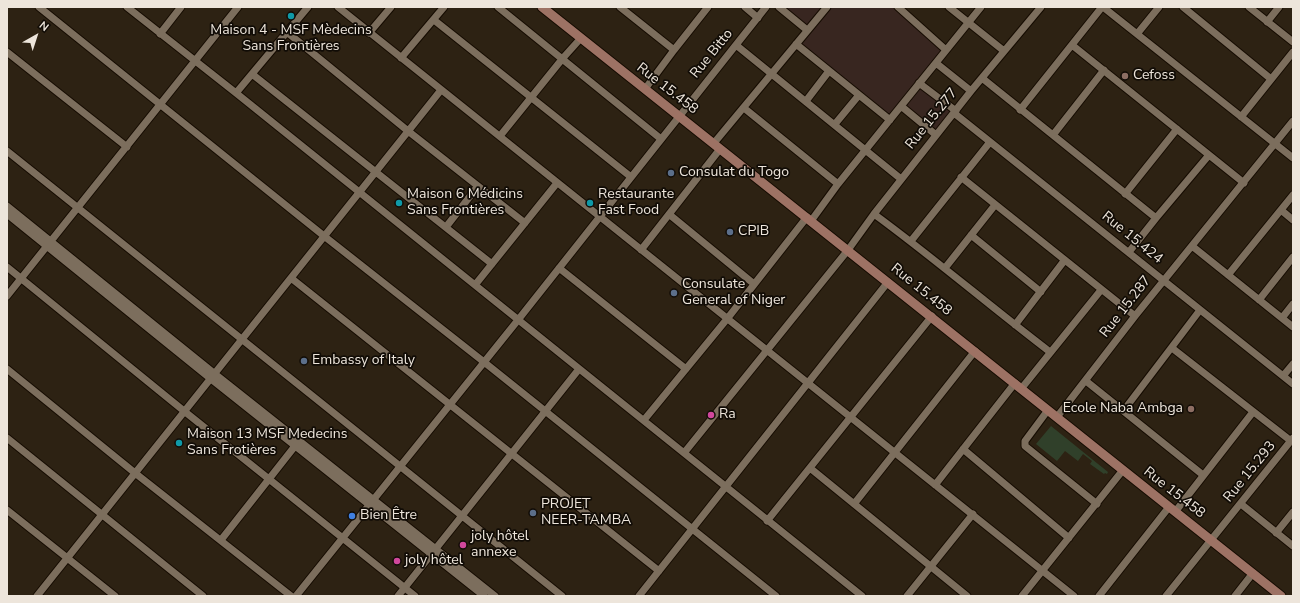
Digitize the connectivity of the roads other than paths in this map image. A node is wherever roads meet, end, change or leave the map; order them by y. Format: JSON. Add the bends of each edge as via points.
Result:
{"nodes":[{"id":1,"x":39,"y":7,"type":"edge"},
{"id":2,"x":127,"y":7,"type":"edge"},
{"id":3,"x":181,"y":7,"type":"edge"},
{"id":4,"x":238,"y":7,"type":"edge"},
{"id":5,"x":308,"y":7,"type":"edge"},
{"id":6,"x":338,"y":7,"type":"edge"},
{"id":7,"x":391,"y":7,"type":"edge"},
{"id":8,"x":444,"y":7,"type":"edge"},
{"id":9,"x":498,"y":7,"type":"edge"},
{"id":10,"x":542,"y":7,"type":"edge"},
{"id":11,"x":620,"y":7,"type":"edge"},
{"id":12,"x":708,"y":7,"type":"edge"},
{"id":13,"x":745,"y":7,"type":"edge"},
{"id":14,"x":766,"y":7,"type":"edge"},
{"id":15,"x":779,"y":7,"type":"edge"},
{"id":16,"x":900,"y":7,"type":"edge"},
{"id":17,"x":949,"y":7,"type":"edge"},
{"id":18,"x":981,"y":7,"type":"edge"},
{"id":19,"x":1041,"y":7,"type":"edge"},
{"id":20,"x":1102,"y":7,"type":"edge"},
{"id":21,"x":1159,"y":7,"type":"edge"},
{"id":22,"x":1183,"y":7,"type":"edge"},
{"id":23,"x":1249,"y":7,"type":"edge"},
{"id":24,"x":1279,"y":7,"type":"edge"},
{"id":25,"x":824,"y":8,"type":"edge"},
{"id":26,"x":758,"y":18,"type":"junction"},
{"id":27,"x":434,"y":20,"type":"junction"},
{"id":28,"x":968,"y":22,"type":"junction"},
{"id":29,"x":1267,"y":22,"type":"junction"},
{"id":30,"x":807,"y":30,"type":"junction"},
{"id":31,"x":288,"y":33,"type":"junction"},
{"id":32,"x":369,"y":33,"type":"junction"},
{"id":33,"x":160,"y":34,"type":"junction"},
{"id":34,"x":1137,"y":34,"type":"junction"},
{"id":35,"x":581,"y":38,"type":"junction"},
{"id":36,"x":1293,"y":42,"type":"edge"},
{"id":37,"x":796,"y":44,"type":"junction"},
{"id":38,"x":736,"y":45,"type":"junction"},
{"id":39,"x":1072,"y":45,"type":"junction"},
{"id":40,"x":674,"y":50,"type":"junction"},
{"id":41,"x":946,"y":50,"type":"junction"},
{"id":42,"x":1004,"y":51,"type":"junction"},
{"id":43,"x":7,"y":52,"type":"edge"},
{"id":44,"x":1293,"y":52,"type":"edge"},
{"id":45,"x":401,"y":58,"type":"junction"},
{"id":46,"x":562,"y":58,"type":"junction"},
{"id":47,"x":195,"y":61,"type":"junction"},
{"id":48,"x":936,"y":63,"type":"junction"},
{"id":49,"x":1104,"y":70,"type":"junction"},
{"id":50,"x":829,"y":71,"type":"junction"},
{"id":51,"x":252,"y":74,"type":"junction"},
{"id":52,"x":772,"y":74,"type":"junction"},
{"id":53,"x":982,"y":78,"type":"junction"},
{"id":54,"x":1271,"y":79,"type":"junction"},
{"id":55,"x":919,"y":83,"type":"junction"},
{"id":56,"x":441,"y":90,"type":"junction"},
{"id":57,"x":645,"y":90,"type":"junction"},
{"id":58,"x":971,"y":91,"type":"junction"},
{"id":59,"x":236,"y":94,"type":"junction"},
{"id":60,"x":859,"y":95,"type":"junction"},
{"id":61,"x":531,"y":96,"type":"junction"},
{"id":62,"x":806,"y":100,"type":"junction"},
{"id":63,"x":160,"y":104,"type":"junction"},
{"id":64,"x":901,"y":106,"type":"junction"},
{"id":65,"x":744,"y":108,"type":"junction"},
{"id":66,"x":1020,"y":110,"type":"junction"},
{"id":67,"x":955,"y":112,"type":"junction"},
{"id":68,"x":679,"y":116,"type":"junction"},
{"id":69,"x":1241,"y":117,"type":"junction"},
{"id":70,"x":890,"y":120,"type":"junction"},
{"id":71,"x":1293,"y":121,"type":"edge"},
{"id":72,"x":835,"y":124,"type":"junction"},
{"id":73,"x":1177,"y":129,"type":"junction"},
{"id":74,"x":408,"y":131,"type":"junction"},
{"id":75,"x":936,"y":135,"type":"junction"},
{"id":76,"x":1052,"y":135,"type":"junction"},
{"id":77,"x":500,"y":136,"type":"junction"},
{"id":78,"x":661,"y":139,"type":"junction"},
{"id":79,"x":990,"y":142,"type":"junction"},
{"id":80,"x":1275,"y":144,"type":"junction"},
{"id":81,"x":717,"y":146,"type":"junction"},
{"id":82,"x":126,"y":147,"type":"junction"},
{"id":83,"x":866,"y":149,"type":"junction"},
{"id":84,"x":7,"y":151,"type":"edge"},
{"id":85,"x":1209,"y":155,"type":"junction"},
{"id":86,"x":1293,"y":158,"type":"edge"},
{"id":87,"x":376,"y":171,"type":"junction"},
{"id":88,"x":631,"y":177,"type":"junction"},
{"id":89,"x":961,"y":177,"type":"junction"},
{"id":90,"x":901,"y":179,"type":"junction"},
{"id":91,"x":557,"y":183,"type":"junction"},
{"id":92,"x":1244,"y":183,"type":"junction"},
{"id":93,"x":838,"y":184,"type":"junction"},
{"id":94,"x":478,"y":186,"type":"junction"},
{"id":95,"x":360,"y":193,"type":"junction"},
{"id":96,"x":1125,"y":194,"type":"junction"},
{"id":97,"x":1293,"y":195,"type":"edge"},
{"id":98,"x":995,"y":204,"type":"junction"},
{"id":99,"x":7,"y":206,"type":"edge"},
{"id":100,"x":77,"y":208,"type":"junction"},
{"id":101,"x":1281,"y":210,"type":"junction"},
{"id":102,"x":7,"y":214,"type":"edge"},
{"id":103,"x":874,"y":214,"type":"junction"},
{"id":104,"x":670,"y":215,"type":"junction"},
{"id":105,"x":599,"y":216,"type":"junction"},
{"id":106,"x":1156,"y":218,"type":"junction"},
{"id":107,"x":809,"y":219,"type":"junction"},
{"id":108,"x":1293,"y":220,"type":"edge"},
{"id":109,"x":525,"y":223,"type":"junction"},
{"id":110,"x":446,"y":228,"type":"junction"},
{"id":111,"x":971,"y":235,"type":"junction"},
{"id":112,"x":324,"y":236,"type":"junction"},
{"id":113,"x":911,"y":241,"type":"junction"},
{"id":114,"x":50,"y":244,"type":"junction"},
{"id":115,"x":1192,"y":246,"type":"junction"},
{"id":116,"x":641,"y":250,"type":"junction"},
{"id":117,"x":848,"y":250,"type":"junction"},
{"id":118,"x":1129,"y":252,"type":"junction"},
{"id":119,"x":1293,"y":257,"type":"edge"},
{"id":120,"x":1064,"y":261,"type":"junction"},
{"id":121,"x":492,"y":264,"type":"junction"},
{"id":122,"x":7,"y":267,"type":"edge"},
{"id":123,"x":559,"y":268,"type":"junction"},
{"id":124,"x":945,"y":268,"type":"junction"},
{"id":125,"x":1228,"y":275,"type":"junction"},
{"id":126,"x":21,"y":278,"type":"junction"},
{"id":127,"x":291,"y":278,"type":"junction"},
{"id":128,"x":1164,"y":280,"type":"junction"},
{"id":129,"x":888,"y":282,"type":"junction"},
{"id":130,"x":754,"y":284,"type":"junction"},
{"id":131,"x":475,"y":285,"type":"junction"},
{"id":132,"x":1100,"y":290,"type":"junction"},
{"id":133,"x":1041,"y":292,"type":"junction"},
{"id":134,"x":7,"y":296,"type":"edge"},
{"id":135,"x":1259,"y":300,"type":"junction"},
{"id":136,"x":1293,"y":304,"type":"edge"},
{"id":137,"x":1200,"y":310,"type":"junction"},
{"id":138,"x":932,"y":316,"type":"junction"},
{"id":139,"x":1134,"y":316,"type":"junction"},
{"id":140,"x":1282,"y":318,"type":"junction"},
{"id":141,"x":727,"y":319,"type":"junction"},
{"id":142,"x":518,"y":320,"type":"junction"},
{"id":143,"x":1015,"y":325,"type":"junction"},
{"id":144,"x":1293,"y":327,"type":"edge"},
{"id":145,"x":242,"y":340,"type":"junction"},
{"id":146,"x":1172,"y":348,"type":"junction"},
{"id":147,"x":767,"y":350,"type":"junction"},
{"id":148,"x":975,"y":351,"type":"junction"},
{"id":149,"x":1050,"y":352,"type":"junction"},
{"id":150,"x":484,"y":362,"type":"junction"},
{"id":151,"x":1293,"y":364,"type":"edge"},
{"id":152,"x":7,"y":369,"type":"edge"},
{"id":153,"x":579,"y":369,"type":"junction"},
{"id":154,"x":686,"y":369,"type":"junction"},
{"id":155,"x":213,"y":376,"type":"junction"},
{"id":156,"x":1283,"y":376,"type":"junction"},
{"id":157,"x":1086,"y":381,"type":"junction"},
{"id":158,"x":809,"y":384,"type":"junction"},
{"id":159,"x":1293,"y":384,"type":"edge"},
{"id":160,"x":1018,"y":386,"type":"junction"},
{"id":161,"x":449,"y":405,"type":"junction"},
{"id":162,"x":545,"y":410,"type":"junction"},
{"id":163,"x":1048,"y":410,"type":"junction"},
{"id":164,"x":1124,"y":410,"type":"junction"},
{"id":165,"x":184,"y":411,"type":"junction"},
{"id":166,"x":1253,"y":412,"type":"junction"},
{"id":167,"x":850,"y":417,"type":"junction"},
{"id":168,"x":1056,"y":417,"type":"junction"},
{"id":169,"x":644,"y":420,"type":"junction"},
{"id":170,"x":7,"y":438,"type":"edge"},
{"id":171,"x":1292,"y":440,"type":"edge"},
{"id":172,"x":295,"y":446,"type":"junction"},
{"id":173,"x":963,"y":449,"type":"junction"},
{"id":174,"x":684,"y":452,"type":"junction"},
{"id":175,"x":895,"y":452,"type":"junction"},
{"id":176,"x":511,"y":454,"type":"junction"},
{"id":177,"x":400,"y":466,"type":"junction"},
{"id":178,"x":810,"y":468,"type":"junction"},
{"id":179,"x":1123,"y":470,"type":"junction"},
{"id":180,"x":135,"y":473,"type":"junction"},
{"id":181,"x":1204,"y":475,"type":"junction"},
{"id":182,"x":269,"y":478,"type":"junction"},
{"id":183,"x":935,"y":485,"type":"junction"},
{"id":184,"x":726,"y":486,"type":"junction"},
{"id":185,"x":371,"y":502,"type":"junction"},
{"id":186,"x":854,"y":504,"type":"junction"},
{"id":187,"x":1097,"y":504,"type":"junction"},
{"id":188,"x":1241,"y":504,"type":"junction"},
{"id":189,"x":1172,"y":509,"type":"junction"},
{"id":190,"x":7,"y":510,"type":"edge"},
{"id":191,"x":1293,"y":512,"type":"edge"},
{"id":192,"x":973,"y":514,"type":"junction"},
{"id":193,"x":101,"y":515,"type":"junction"},
{"id":194,"x":462,"y":516,"type":"junction"},
{"id":195,"x":767,"y":520,"type":"junction"},
{"id":196,"x":692,"y":529,"type":"junction"},
{"id":197,"x":1276,"y":533,"type":"junction"},
{"id":198,"x":343,"y":538,"type":"junction"},
{"id":199,"x":1069,"y":538,"type":"junction"},
{"id":200,"x":220,"y":540,"type":"junction"},
{"id":201,"x":1211,"y":540,"type":"junction"},
{"id":202,"x":1293,"y":546,"type":"edge"},
{"id":203,"x":433,"y":551,"type":"junction"},
{"id":204,"x":68,"y":558,"type":"junction"},
{"id":205,"x":931,"y":566,"type":"junction"},
{"id":206,"x":659,"y":571,"type":"junction"},
{"id":207,"x":1043,"y":571,"type":"junction"},
{"id":208,"x":1253,"y":573,"type":"junction"},
{"id":209,"x":405,"y":588,"type":"junction"},
{"id":210,"x":37,"y":596,"type":"edge"},
{"id":211,"x":115,"y":596,"type":"edge"},
{"id":212,"x":203,"y":596,"type":"edge"},
{"id":213,"x":291,"y":596,"type":"edge"},
{"id":214,"x":296,"y":596,"type":"edge"},
{"id":215,"x":398,"y":596,"type":"edge"},
{"id":216,"x":415,"y":596,"type":"edge"},
{"id":217,"x":484,"y":596,"type":"edge"},
{"id":218,"x":495,"y":596,"type":"edge"},
{"id":219,"x":562,"y":596,"type":"edge"},
{"id":220,"x":639,"y":596,"type":"edge"},
{"id":221,"x":776,"y":596,"type":"edge"},
{"id":222,"x":862,"y":596,"type":"edge"},
{"id":223,"x":907,"y":596,"type":"edge"},
{"id":224,"x":967,"y":596,"type":"edge"},
{"id":225,"x":1022,"y":596,"type":"edge"},
{"id":226,"x":1074,"y":596,"type":"edge"},
{"id":227,"x":1098,"y":596,"type":"edge"},
{"id":228,"x":1166,"y":596,"type":"edge"},
{"id":229,"x":1235,"y":596,"type":"edge"},
{"id":230,"x":1281,"y":596,"type":"edge"}],
"edges":[{"from":1,"to":63,"type":"street"},
{"from":2,"to":33,"type":"street"},
{"from":3,"to":33,"type":"street"},
{"from":4,"to":47,"type":"street"},
{"from":5,"to":31,"type":"street"},
{"from":6,"to":32,"type":"street"},
{"from":7,"to":32,"type":"street"},
{"from":8,"to":27,"type":"street"},
{"from":9,"to":46,"type":"street"},
{"from":10,"to":35,"type":"main road","name":"Rue 15.458"},
{"from":11,"to":40,"type":"street"},
{"from":12,"to":40,"type":"street"},
{"from":13,"to":26,"type":"street"},
{"from":14,"to":26,"type":"street","name":"Rue Bitto"},
{"from":15,"to":30,"type":"street"},
{"from":16,"to":41,"type":"street"},
{"from":17,"to":28,"type":"street"},
{"from":18,"to":28,"type":"street"},
{"from":19,"to":42,"type":"street","name":"Rue 15.277"},
{"from":20,"to":34,"type":"street"},
{"from":20,"to":39,"type":"street"},
{"from":21,"to":34,"type":"street"},
{"from":22,"to":54,"type":"street"},
{"from":23,"to":29,"type":"street"},
{"from":24,"to":29,"type":"street"},
{"from":25,"to":30,"type":"street"},
{"from":26,"to":38,"type":"street","name":"Rue Bitto"},
{"from":27,"to":45,"type":"street"},
{"from":27,"to":61,"type":"street"},
{"from":28,"to":41,"type":"street"},
{"from":28,"to":42,"type":"street"},
{"from":29,"to":36,"type":"street"},
{"from":30,"to":37,"type":"street"},
{"from":31,"to":51,"type":"street"},
{"from":31,"to":74,"type":"street"},
{"from":32,"to":45,"type":"street"},
{"from":33,"to":47,"type":"street"},
{"from":34,"to":69,"type":"street"},
{"from":35,"to":46,"type":"street"},
{"from":35,"to":57,"type":"main road","name":"Rue 15.458"},
{"from":37,"to":50,"type":"street"},
{"from":37,"to":52,"type":"street"},
{"from":38,"to":52,"type":"street"},
{"from":38,"to":68,"type":"street","name":"Rue Bitto"},
{"from":39,"to":49,"type":"street"},
{"from":39,"to":66,"type":"street"},
{"from":40,"to":57,"type":"street"},
{"from":41,"to":48,"type":"street"},
{"from":42,"to":53,"type":"street","name":"Rue 15.277"},
{"from":43,"to":82,"type":"street"},
{"from":44,"to":54,"type":"street"},
{"from":45,"to":56,"type":"street"},
{"from":46,"to":61,"type":"street"},
{"from":46,"to":78,"type":"street"},
{"from":47,"to":59,"type":"street"},
{"from":47,"to":63,"type":"street"},
{"from":48,"to":55,"type":"street"},
{"from":48,"to":58,"type":"street"},
{"from":49,"to":73,"type":"street"},
{"from":49,"to":76,"type":"street"},
{"from":50,"to":60,"type":"street"},
{"from":50,"to":62,"type":"street"},
{"from":51,"to":59,"type":"street"},
{"from":51,"to":87,"type":"street"},
{"from":52,"to":62,"type":"street"},
{"from":52,"to":65,"type":"street"},
{"from":53,"to":58,"type":"street","name":"Rue 15.277"},
{"from":53,"to":66,"type":"street"},
{"from":54,"to":69,"type":"street"},
{"from":55,"to":64,"type":"street"},
{"from":55,"to":67,"type":"street","name":"Rue 15.424"},
{"from":56,"to":74,"type":"street"},
{"from":56,"to":77,"type":"street"},
{"from":57,"to":68,"type":"main road","name":"Rue 15.458"},
{"from":58,"to":67,"type":"street","name":"Rue 15.277"},
{"from":59,"to":95,"type":"street"},
{"from":60,"to":70,"type":"street"},
{"from":60,"to":72,"type":"street"},
{"from":61,"to":77,"type":"street"},
{"from":61,"to":88,"type":"street"},
{"from":62,"to":72,"type":"street"},
{"from":63,"to":82,"type":"street"},
{"from":63,"to":112,"type":"street"},
{"from":64,"to":70,"type":"street"},
{"from":64,"to":75,"type":"street"},
{"from":65,"to":81,"type":"street"},
{"from":65,"to":93,"type":"street"},
{"from":66,"to":76,"type":"street"},
{"from":67,"to":75,"type":"street","name":"Rue 15.277"},
{"from":67,"to":79,"type":"street","name":"Rue 15.424"},
{"from":68,"to":78,"type":"street","name":"Rue Bitto"},
{"from":68,"to":81,"type":"main road","name":"Rue 15.458"},
{"from":69,"to":80,"type":"street"},
{"from":70,"to":83,"type":"street"},
{"from":71,"to":80,"type":"street","name":"Rue 15.287"},
{"from":72,"to":83,"type":"street"},
{"from":73,"to":85,"type":"street"},
{"from":73,"to":96,"type":"street"},
{"from":74,"to":87,"type":"street"},
{"from":74,"to":94,"type":"street"},
{"from":75,"to":90,"type":"street","name":"Rue 15.277"},
{"from":76,"to":96,"type":"street"},
{"from":77,"to":91,"type":"street"},
{"from":78,"to":88,"type":"street","name":"Rue Bitto"},
{"from":79,"to":89,"type":"street"},
{"from":79,"to":118,"type":"street","name":"Rue 15.424"},
{"from":80,"to":86,"type":"street"},
{"from":80,"to":92,"type":"street","name":"Rue 15.287"},
{"from":81,"to":104,"type":"street"},
{"from":81,"to":107,"type":"main road","name":"Rue 15.458"},
{"from":82,"to":100,"type":"street"},
{"from":83,"to":90,"type":"street"},
{"from":83,"to":93,"type":"street"},
{"from":84,"to":100,"type":"street"},
{"from":85,"to":92,"type":"street"},
{"from":85,"to":106,"type":"street"},
{"from":87,"to":95,"type":"street"},
{"from":87,"to":110,"type":"street"},
{"from":88,"to":105,"type":"street","name":"Rue Bitto"},
{"from":89,"to":98,"type":"street"},
{"from":89,"to":113,"type":"street"},
{"from":90,"to":103,"type":"street","name":"Rue 15.277"},
{"from":91,"to":105,"type":"street"},
{"from":91,"to":109,"type":"street"},
{"from":92,"to":115,"type":"street","name":"Rue 15.287"},
{"from":93,"to":107,"type":"street"},
{"from":94,"to":109,"type":"street"},
{"from":94,"to":110,"type":"street"},
{"from":95,"to":112,"type":"street"},
{"from":95,"to":131,"type":"street"},
{"from":96,"to":106,"type":"street"},
{"from":97,"to":101,"type":"street"},
{"from":98,"to":111,"type":"street"},
{"from":98,"to":120,"type":"street"},
{"from":99,"to":114,"type":"street"},
{"from":100,"to":114,"type":"street"},
{"from":100,"to":145,"type":"street"},
{"from":101,"to":108,"type":"street"},
{"from":101,"to":125,"type":"street"},
{"from":102,"to":114,"type":"street"},
{"from":103,"to":113,"type":"street"},
{"from":103,"to":117,"type":"street","name":"Rue 15.277"},
{"from":104,"to":116,"type":"street"},
{"from":104,"to":130,"type":"street"},
{"from":105,"to":116,"type":"street"},
{"from":105,"to":123,"type":"street","name":"Rue Bitto"},
{"from":106,"to":118,"type":"street"},
{"from":107,"to":117,"type":"main road","name":"Rue 15.458"},
{"from":107,"to":130,"type":"street"},
{"from":109,"to":121,"type":"street"},
{"from":110,"to":121,"type":"street"},
{"from":111,"to":124,"type":"street"},
{"from":111,"to":133,"type":"street"},
{"from":112,"to":127,"type":"street"},
{"from":112,"to":150,"type":"street"},
{"from":113,"to":124,"type":"street"},
{"from":114,"to":126,"type":"street"},
{"from":114,"to":155,"type":"street"},
{"from":115,"to":125,"type":"street"},
{"from":115,"to":128,"type":"street","name":"Rue 15.287"},
{"from":116,"to":141,"type":"street"},
{"from":117,"to":129,"type":"main road","name":"Rue 15.458"},
{"from":117,"to":147,"type":"street","name":"Rue 15.277"},
{"from":118,"to":128,"type":"street","name":"Rue 15.424"},
{"from":119,"to":135,"type":"street"},
{"from":120,"to":132,"type":"street"},
{"from":120,"to":133,"type":"street"},
{"from":121,"to":131,"type":"street"},
{"from":122,"to":126,"type":"street"},
{"from":123,"to":142,"type":"street","name":"Rue Bitto"},
{"from":123,"to":154,"type":"street"},
{"from":124,"to":143,"type":"street"},
{"from":125,"to":135,"type":"street"},
{"from":126,"to":134,"type":"street"},
{"from":126,"to":165,"type":"street"},
{"from":127,"to":145,"type":"street"},
{"from":127,"to":161,"type":"street"},
{"from":128,"to":137,"type":"street","name":"Rue 15.424"},
{"from":128,"to":139,"type":"street","name":"Rue 15.287"},
{"from":129,"to":138,"type":"main road","name":"Rue 15.458"},
{"from":129,"to":158,"type":"street"},
{"from":130,"to":141,"type":"street"},
{"from":131,"to":142,"type":"street"},
{"from":132,"to":139,"type":"street"},
{"from":132,"to":149,"type":"street"},
{"from":133,"to":143,"type":"street"},
{"from":135,"to":140,"type":"street"},
{"from":136,"to":140,"type":"street"},
{"from":137,"to":146,"type":"street"},
{"from":137,"to":156,"type":"street","name":"Rue 15.424"},
{"from":138,"to":148,"type":"main road","name":"Rue 15.458"},
{"from":138,"to":167,"type":"street"},
{"from":139,"to":157,"type":"street","name":"Rue 15.287"},
{"from":140,"to":144,"type":"street"},
{"from":141,"to":147,"type":"street"},
{"from":141,"to":154,"type":"street"},
{"from":142,"to":150,"type":"street","name":"Rue Bitto"},
{"from":142,"to":153,"type":"street"},
{"from":143,"to":149,"type":"street"},
{"from":145,"to":155,"type":"street"},
{"from":145,"to":177,"type":"street"},
{"from":146,"to":164,"type":"street"},
{"from":146,"to":166,"type":"street"},
{"from":147,"to":158,"type":"street"},
{"from":147,"to":174,"type":"street","name":"Rue 15.277"},
{"from":148,"to":160,"type":"main road","name":"Rue 15.458"},
{"from":148,"to":175,"type":"street"},
{"from":149,"to":160,"type":"street"},
{"from":150,"to":161,"type":"street","name":"Rue Bitto"},
{"from":150,"to":162,"type":"street"},
{"from":151,"to":156,"type":"street"},
{"from":152,"to":180,"type":"street"},
{"from":153,"to":162,"type":"street"},
{"from":153,"to":169,"type":"street"},
{"from":154,"to":169,"type":"street"},
{"from":155,"to":165,"type":"street"},
{"from":155,"to":172,"type":"street"},
{"from":155,"to":185,"type":"street"},
{"from":156,"to":159,"type":"street","name":"Rue 15.424"},
{"from":157,"to":164,"type":"street"},
{"from":157,"to":168,"type":"street","name":"Rue 15.287"},
{"from":158,"to":167,"type":"street"},
{"from":158,"to":184,"type":"street"},
{"from":160,"to":163,"type":"main road","name":"Rue 15.458"},
{"from":160,"to":173,"type":"street"},
{"from":161,"to":176,"type":"street"},
{"from":161,"to":177,"type":"street","name":"Rue Bitto"},
{"from":162,"to":176,"type":"street"},
{"from":162,"to":196,"type":"street"},
{"from":163,"to":168,"type":"main road","name":"Rue 15.458"},
{"from":163,"to":187,"type":"street","via":[[1025,441],[1025,446]]},
{"from":164,"to":181,"type":"street"},
{"from":165,"to":180,"type":"street"},
{"from":165,"to":182,"type":"street"},
{"from":166,"to":171,"type":"street"},
{"from":166,"to":181,"type":"street"},
{"from":167,"to":175,"type":"street"},
{"from":167,"to":178,"type":"street"},
{"from":168,"to":179,"type":"main road","name":"Rue 15.458"},
{"from":169,"to":174,"type":"street"},
{"from":170,"to":193,"type":"street"},
{"from":171,"to":188,"type":"street","name":"Rue 15.293"},
{"from":172,"to":182,"type":"street"},
{"from":172,"to":185,"type":"street"},
{"from":173,"to":183,"type":"street"},
{"from":173,"to":199,"type":"street"},
{"from":174,"to":184,"type":"street"},
{"from":175,"to":183,"type":"street"},
{"from":175,"to":186,"type":"street"},
{"from":176,"to":194,"type":"street"},
{"from":176,"to":206,"type":"street"},
{"from":177,"to":185,"type":"street","name":"Rue Bitto"},
{"from":177,"to":194,"type":"street"},
{"from":178,"to":186,"type":"street"},
{"from":178,"to":195,"type":"street"},
{"from":179,"to":187,"type":"street"},
{"from":179,"to":189,"type":"main road","name":"Rue 15.458"},
{"from":180,"to":193,"type":"street"},
{"from":180,"to":200,"type":"street"},
{"from":181,"to":189,"type":"street"},
{"from":182,"to":198,"type":"street"},
{"from":182,"to":200,"type":"street"},
{"from":183,"to":192,"type":"street"},
{"from":184,"to":195,"type":"street"},
{"from":184,"to":196,"type":"street"},
{"from":185,"to":198,"type":"street","name":"Rue Bitto"},
{"from":185,"to":203,"type":"street"},
{"from":186,"to":205,"type":"street"},
{"from":187,"to":199,"type":"street"},
{"from":188,"to":197,"type":"street"},
{"from":188,"to":201,"type":"street","name":"Rue 15.293"},
{"from":189,"to":201,"type":"main road","name":"Rue 15.458"},
{"from":189,"to":227,"type":"street"},
{"from":190,"to":204,"type":"street"},
{"from":191,"to":197,"type":"street"},
{"from":192,"to":205,"type":"street"},
{"from":192,"to":207,"type":"street"},
{"from":193,"to":204,"type":"street"},
{"from":193,"to":212,"type":"street"},
{"from":194,"to":203,"type":"street"},
{"from":194,"to":219,"type":"street"},
{"from":195,"to":222,"type":"street"},
{"from":196,"to":206,"type":"street"},
{"from":196,"to":221,"type":"street"},
{"from":197,"to":202,"type":"street"},
{"from":198,"to":209,"type":"street"},
{"from":198,"to":214,"type":"street","name":"Rue Bitto"},
{"from":199,"to":207,"type":"street"},
{"from":200,"to":213,"type":"street"},
{"from":201,"to":208,"type":"main road","name":"Rue 15.458"},
{"from":201,"to":228,"type":"street","name":"Rue 15.293"},
{"from":203,"to":209,"type":"street"},
{"from":203,"to":217,"type":"street"},
{"from":203,"to":218,"type":"street"},
{"from":204,"to":210,"type":"street"},
{"from":204,"to":211,"type":"street"},
{"from":205,"to":223,"type":"street"},
{"from":205,"to":224,"type":"street"},
{"from":206,"to":220,"type":"street"},
{"from":207,"to":225,"type":"street"},
{"from":207,"to":226,"type":"street"},
{"from":208,"to":229,"type":"street"},
{"from":208,"to":230,"type":"main road","name":"Rue 15.458"},
{"from":209,"to":215,"type":"street"},
{"from":209,"to":216,"type":"street"}]}
